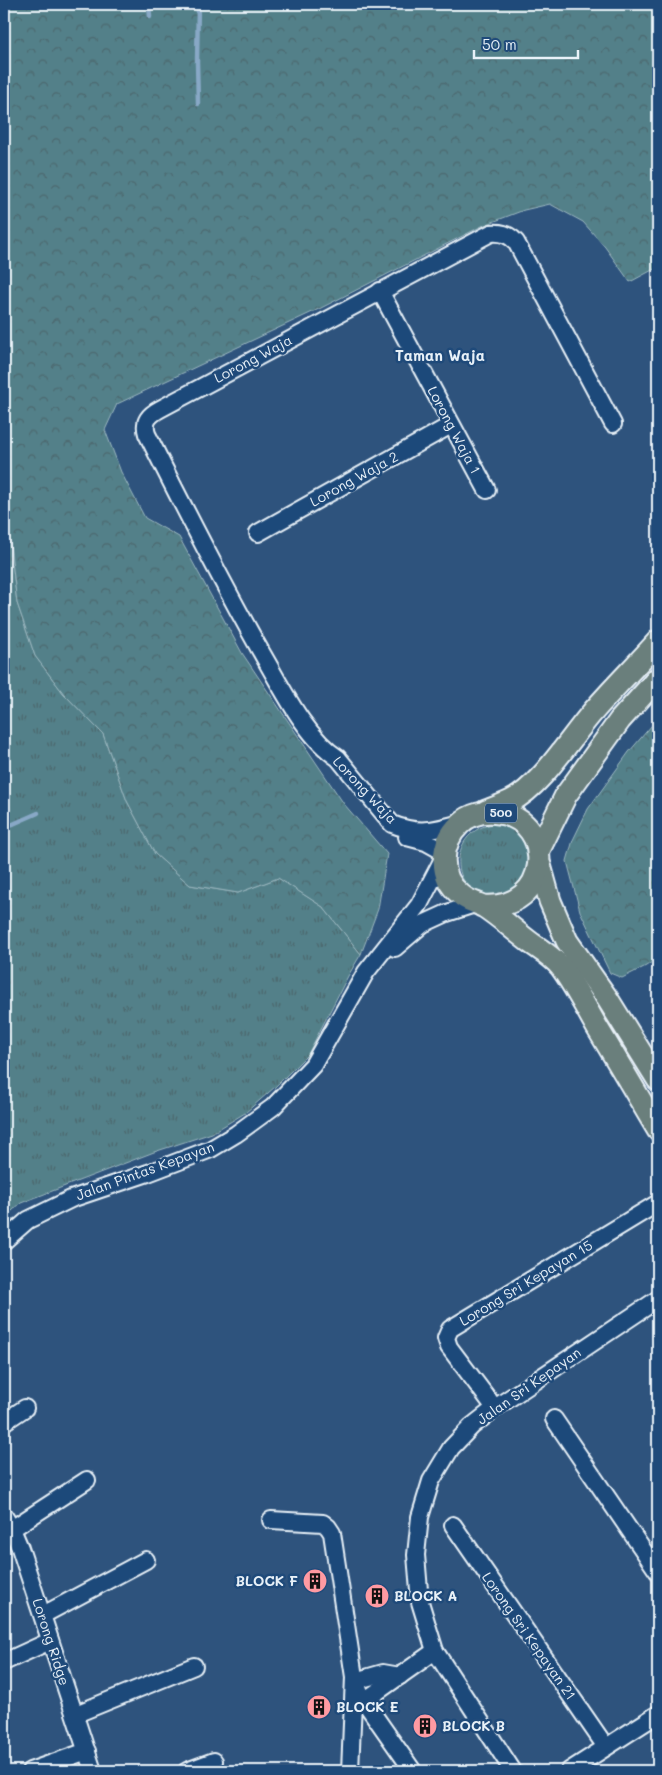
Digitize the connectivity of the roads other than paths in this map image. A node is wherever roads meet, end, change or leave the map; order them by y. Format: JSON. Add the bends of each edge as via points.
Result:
{"nodes":[{"id":1,"x":380,"y":291,"type":"junction"},
{"id":2,"x":613,"y":424,"type":"dead end"},
{"id":3,"x":451,"y":425,"type":"junction"},
{"id":4,"x":486,"y":490,"type":"dead end"},
{"id":5,"x":258,"y":533,"type":"dead end"},
{"id":6,"x":658,"y":641,"type":"edge"},
{"id":7,"x":658,"y":678,"type":"edge"},
{"id":8,"x":327,"y":751,"type":"junction"},
{"id":9,"x":470,"y":818,"type":"junction"},
{"id":10,"x":444,"y":855,"type":"junction"},
{"id":11,"x":539,"y":859,"type":"junction"},
{"id":12,"x":479,"y":905,"type":"junction"},
{"id":13,"x":366,"y":972,"type":"junction"},
{"id":14,"x":658,"y":1080,"type":"edge"},
{"id":15,"x":658,"y":1130,"type":"edge"},
{"id":16,"x":658,"y":1203,"type":"edge"},
{"id":17,"x":4,"y":1241,"type":"edge"},
{"id":18,"x":656,"y":1305,"type":"edge"},
{"id":19,"x":25,"y":1408,"type":"dead end"},
{"id":20,"x":495,"y":1408,"type":"junction"},
{"id":21,"x":554,"y":1419,"type":"dead end"},
{"id":22,"x":4,"y":1422,"type":"edge"},
{"id":23,"x":87,"y":1480,"type":"dead end"},
{"id":24,"x":271,"y":1520,"type":"dead end"},
{"id":25,"x":453,"y":1525,"type":"dead end"},
{"id":26,"x":6,"y":1526,"type":"edge"},
{"id":27,"x":146,"y":1560,"type":"dead end"},
{"id":28,"x":658,"y":1572,"type":"edge"},
{"id":29,"x":43,"y":1616,"type":"junction"},
{"id":30,"x":50,"y":1641,"type":"junction"},
{"id":31,"x":435,"y":1651,"type":"junction"},
{"id":32,"x":4,"y":1662,"type":"edge"},
{"id":33,"x":194,"y":1666,"type":"dead end"},
{"id":34,"x":400,"y":1676,"type":"junction"},
{"id":35,"x":354,"y":1679,"type":"junction"},
{"id":36,"x":364,"y":1701,"type":"junction"},
{"id":37,"x":76,"y":1714,"type":"junction"},
{"id":38,"x":658,"y":1714,"type":"edge"},
{"id":39,"x":606,"y":1747,"type":"junction"},
{"id":40,"x":87,"y":1751,"type":"junction"},
{"id":41,"x":214,"y":1761,"type":"dead end"},
{"id":42,"x":30,"y":1771,"type":"edge"},
{"id":43,"x":93,"y":1771,"type":"edge"},
{"id":44,"x":187,"y":1771,"type":"edge"},
{"id":45,"x":350,"y":1771,"type":"edge"},
{"id":46,"x":413,"y":1771,"type":"edge"},
{"id":47,"x":514,"y":1771,"type":"edge"},
{"id":48,"x":569,"y":1771,"type":"edge"}],
"edges":[{"from":1,"to":2,"type":"street","name":"Lorong Waja","via":[[491,233],[509,236],[516,242]]},
{"from":1,"to":3,"type":"street","name":"Lorong Waja 1"},
{"from":1,"to":8,"type":"street","name":"Lorong Waja","via":[[160,409],[147,419],[145,426],[246,627],[286,695]]},
{"from":3,"to":4,"type":"street","name":"Lorong Waja 1"},
{"from":3,"to":5,"type":"street","name":"Lorong Waja 2"},
{"from":6,"to":9,"type":"main road","number":"500","via":[[617,684],[545,773],[512,801]]},
{"from":7,"to":11,"type":"main road","via":[[620,720],[566,795]]},
{"from":8,"to":9,"type":"street","name":"Lorong Waja","via":[[338,758],[392,824],[424,831]]},
{"from":8,"to":10,"type":"street","name":"Lorong Waja","via":[[329,763],[389,832],[426,842]]},
{"from":9,"to":10,"type":"main road","via":[[449,838]]},
{"from":9,"to":11,"type":"main road","number":"500","via":[[498,813],[517,819],[531,833]]},
{"from":10,"to":12,"type":"main road","via":[[452,886]]},
{"from":10,"to":13,"type":"street","name":"Jalan Pintas Kepayan","via":[[419,905]]},
{"from":11,"to":12,"type":"main road","via":[[534,881],[522,896],[504,905]]},
{"from":11,"to":14,"type":"main road","number":"500","via":[[550,901],[567,941]]},
{"from":12,"to":13,"type":"street","name":"Jalan Pintas Kepayan","via":[[447,913],[423,924]]},
{"from":12,"to":15,"type":"main road","via":[[560,965]]},
{"from":13,"to":17,"type":"street","name":"Jalan Pintas Kepayan","via":[[313,1065],[273,1107],[210,1149],[71,1199],[28,1220]]},
{"from":16,"to":20,"type":"street","name":"Lorong Sri Kepayan 15","via":[[450,1329],[446,1338],[449,1347]]},
{"from":18,"to":20,"type":"street","name":"Jalan Sri Kepayan"},
{"from":19,"to":22,"type":"street"},
{"from":20,"to":31,"type":"street","name":"Jalan Sri Kepayan","via":[[451,1448],[431,1481],[420,1517],[416,1555],[420,1602]]},
{"from":21,"to":28,"type":"street"},
{"from":23,"to":26,"type":"street"},
{"from":24,"to":35,"type":"street","via":[[323,1523],[330,1530]]},
{"from":25,"to":39,"type":"street","name":"Lorong Sri Kepayan 21"},
{"from":26,"to":29,"type":"street","name":"Lorong Ridge"},
{"from":27,"to":29,"type":"street"},
{"from":29,"to":30,"type":"street","name":"Lorong Ridge"},
{"from":30,"to":32,"type":"street"},
{"from":30,"to":37,"type":"street","name":"Lorong Ridge"},
{"from":31,"to":34,"type":"street"},
{"from":31,"to":47,"type":"street","name":"Jalan Sri Kepayan"},
{"from":33,"to":37,"type":"street"},
{"from":34,"to":35,"type":"street","via":[[383,1673]]},
{"from":34,"to":36,"type":"street"},
{"from":35,"to":36,"type":"street"},
{"from":35,"to":45,"type":"street"},
{"from":36,"to":46,"type":"street"},
{"from":37,"to":40,"type":"street","name":"Lorong Ridge"},
{"from":38,"to":39,"type":"street"},
{"from":39,"to":48,"type":"street"},
{"from":40,"to":42,"type":"street"},
{"from":40,"to":43,"type":"street","name":"Lorong Ridge"},
{"from":41,"to":44,"type":"street"}]}
